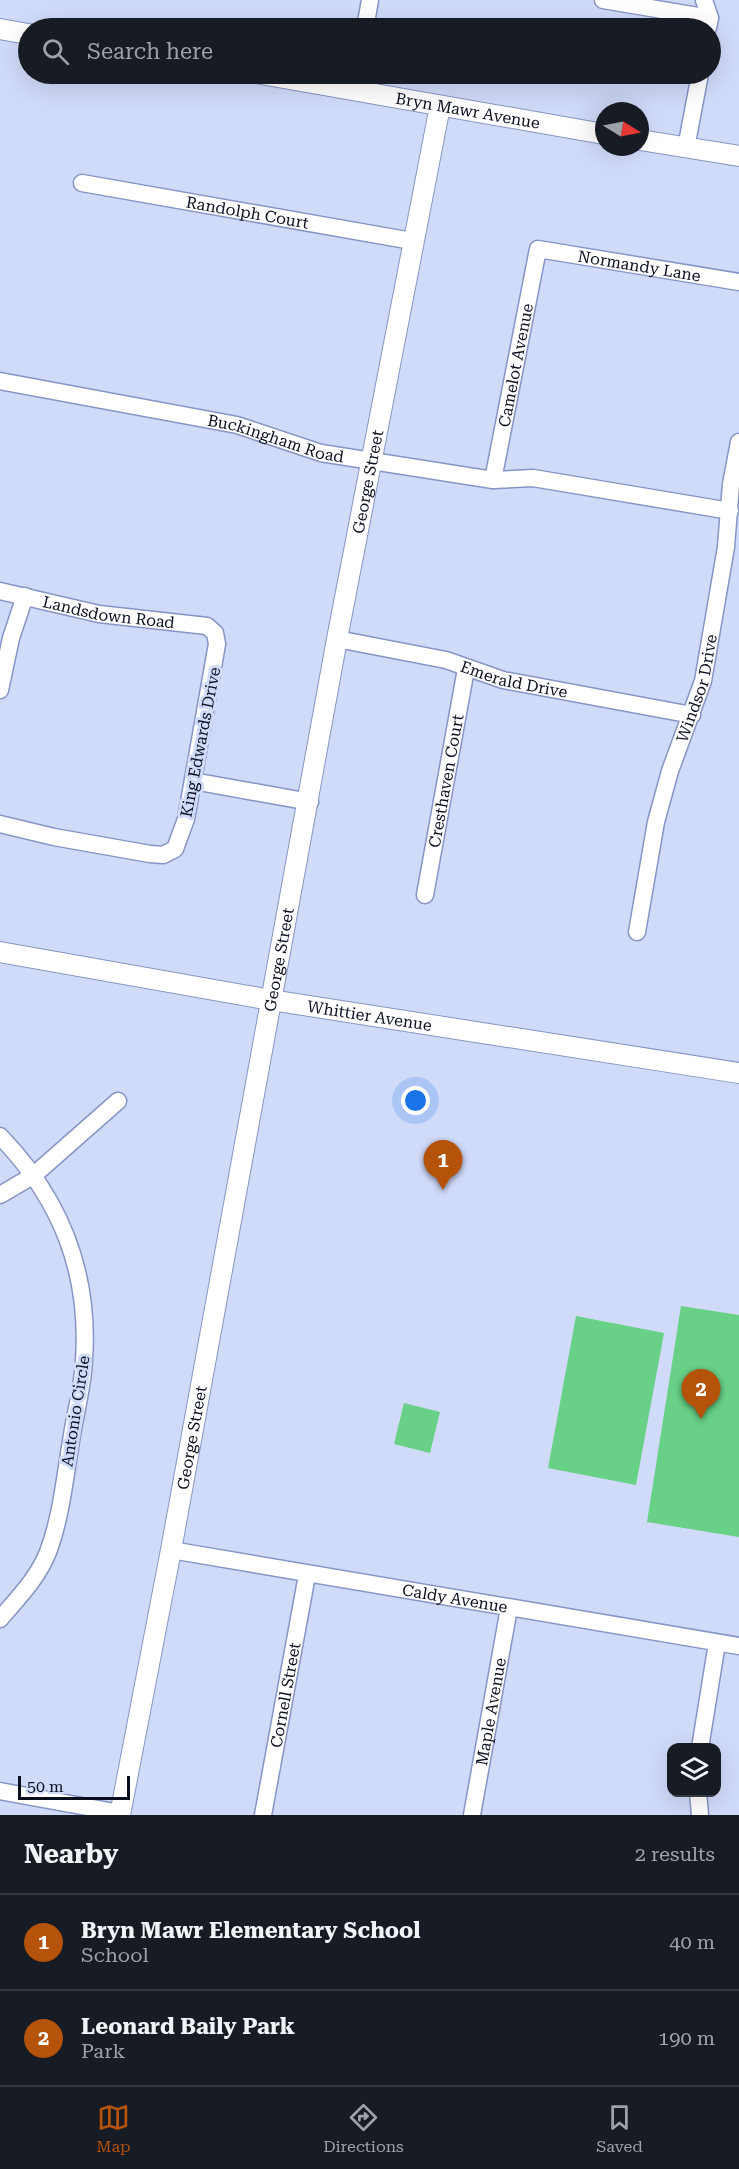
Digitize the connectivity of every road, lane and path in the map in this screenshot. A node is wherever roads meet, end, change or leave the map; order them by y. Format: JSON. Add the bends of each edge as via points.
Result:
{"nodes":[{"id":1,"x":370,"y":0,"type":"edge"},
{"id":2,"x":603,"y":0,"type":"edge"},
{"id":3,"x":704,"y":0,"type":"edge"},
{"id":4,"x":367,"y":18,"type":"edge"},
{"id":5,"x":686,"y":18,"type":"edge"},
{"id":6,"x":708,"y":18,"type":"edge"},
{"id":7,"x":0,"y":29,"type":"edge"},
{"id":8,"x":18,"y":32,"type":"edge"},
{"id":9,"x":366,"y":84,"type":"edge"},
{"id":10,"x":698,"y":84,"type":"edge"},
{"id":11,"x":440,"y":106,"type":"junction"},
{"id":12,"x":595,"y":132,"type":"edge"},
{"id":13,"x":649,"y":142,"type":"edge"},
{"id":14,"x":687,"y":148,"type":"junction"},
{"id":15,"x":739,"y":156,"type":"edge"},
{"id":16,"x":82,"y":183,"type":"dead end"},
{"id":17,"x":412,"y":241,"type":"junction"},
{"id":18,"x":538,"y":249,"type":"joint"},
{"id":19,"x":739,"y":282,"type":"edge"},
{"id":20,"x":0,"y":381,"type":"edge"},
{"id":21,"x":739,"y":442,"type":"edge"},
{"id":22,"x":373,"y":462,"type":"junction"},
{"id":23,"x":493,"y":480,"type":"junction"},
{"id":24,"x":730,"y":511,"type":"junction"},
{"id":25,"x":0,"y":591,"type":"edge"},
{"id":26,"x":25,"y":596,"type":"junction"},
{"id":27,"x":215,"y":633,"type":"joint"},
{"id":28,"x":337,"y":639,"type":"junction"},
{"id":29,"x":466,"y":669,"type":"junction"},
{"id":30,"x":0,"y":690,"type":"edge"},
{"id":31,"x":692,"y":715,"type":"junction"},
{"id":32,"x":193,"y":781,"type":"junction"},
{"id":33,"x":310,"y":802,"type":"junction"},
{"id":34,"x":0,"y":824,"type":"edge"},
{"id":35,"x":425,"y":895,"type":"dead end"},
{"id":36,"x":637,"y":932,"type":"dead end"},
{"id":37,"x":0,"y":952,"type":"edge"},
{"id":38,"x":272,"y":1000,"type":"junction"},
{"id":39,"x":739,"y":1073,"type":"edge"},
{"id":40,"x":118,"y":1101,"type":"dead end"},
{"id":41,"x":0,"y":1136,"type":"edge"},
{"id":42,"x":33,"y":1175,"type":"junction"},
{"id":43,"x":0,"y":1195,"type":"edge"},
{"id":44,"x":171,"y":1550,"type":"junction"},
{"id":45,"x":307,"y":1575,"type":"junction"},
{"id":46,"x":509,"y":1608,"type":"junction"},
{"id":47,"x":0,"y":1619,"type":"edge"},
{"id":48,"x":717,"y":1643,"type":"junction"},
{"id":49,"x":739,"y":1646,"type":"edge"},
{"id":50,"x":701,"y":1743,"type":"edge"},
{"id":51,"x":0,"y":1791,"type":"edge"},
{"id":52,"x":698,"y":1797,"type":"edge"},
{"id":53,"x":120,"y":1814,"type":"edge"},
{"id":54,"x":263,"y":1815,"type":"edge"},
{"id":55,"x":472,"y":1815,"type":"edge"},
{"id":56,"x":700,"y":1815,"type":"edge"}],
"edges":[{"from":1,"to":4,"type":"street"},
{"from":2,"to":5,"type":"street"},
{"from":3,"to":6,"type":"street"},
{"from":7,"to":8,"type":"street"},
{"from":9,"to":11,"type":"street","name":"Bryn Mawr Avenue"},
{"from":10,"to":14,"type":"street"},
{"from":11,"to":12,"type":"street","name":"Bryn Mawr Avenue"},
{"from":11,"to":17,"type":"street","name":"George Street"},
{"from":13,"to":14,"type":"street"},
{"from":14,"to":15,"type":"street"},
{"from":16,"to":17,"type":"street","name":"Randolph Court"},
{"from":17,"to":22,"type":"street","name":"George Street"},
{"from":18,"to":19,"type":"street","name":"Normandy Lane"},
{"from":18,"to":23,"type":"street","name":"Camelot Avenue"},
{"from":20,"to":22,"type":"street","name":"Buckingham Road","via":[[237,425],[321,453]]},
{"from":21,"to":24,"type":"street","name":"Windsor Drive"},
{"from":22,"to":23,"type":"street","name":"Buckingham Road"},
{"from":22,"to":28,"type":"street","name":"George Street"},
{"from":23,"to":24,"type":"street","name":"Buckingham Road","via":[[533,478]]},
{"from":24,"to":31,"type":"street","name":"Windsor Drive","via":[[703,681]]},
{"from":25,"to":26,"type":"street","name":"Landsdown Road"},
{"from":26,"to":27,"type":"street","name":"Landsdown Road","via":[[99,614],[207,626]]},
{"from":26,"to":30,"type":"street"},
{"from":27,"to":32,"type":"street","name":"King Edwards Drive","via":[[216,658]]},
{"from":28,"to":29,"type":"street","name":"Emerald Drive","via":[[446,660]]},
{"from":28,"to":33,"type":"street","name":"George Street"},
{"from":29,"to":31,"type":"street","name":"Emerald Drive","via":[[503,680]]},
{"from":29,"to":35,"type":"street","name":"Cresthaven Court"},
{"from":31,"to":36,"type":"street","name":"Windsor Drive","via":[[680,740],[659,812]]},
{"from":32,"to":33,"type":"street"},
{"from":32,"to":34,"type":"street","name":"King Edwards Drive","via":[[175,849],[163,855]]},
{"from":33,"to":38,"type":"street","name":"George Street"},
{"from":37,"to":38,"type":"street","name":"Whittier Avenue"},
{"from":38,"to":39,"type":"street","name":"Whittier Avenue"},
{"from":38,"to":44,"type":"street","name":"George Street"},
{"from":40,"to":42,"type":"street"},
{"from":41,"to":42,"type":"street","name":"Antonio Circle"},
{"from":42,"to":43,"type":"street"},
{"from":42,"to":47,"type":"street","name":"Antonio Circle","via":[[66,1231],[78,1272],[84,1314],[84,1361],[48,1553],[26,1589]]},
{"from":44,"to":45,"type":"street","name":"Caldy Avenue"},
{"from":44,"to":53,"type":"street","name":"George Street"},
{"from":45,"to":46,"type":"street","name":"Caldy Avenue"},
{"from":45,"to":54,"type":"street","name":"Cornell Street"},
{"from":46,"to":48,"type":"street","name":"Caldy Avenue"},
{"from":46,"to":55,"type":"street","name":"Maple Avenue"},
{"from":48,"to":49,"type":"street","name":"Caldy Avenue"},
{"from":48,"to":50,"type":"street"},
{"from":51,"to":53,"type":"street"},
{"from":52,"to":56,"type":"street"}]}
